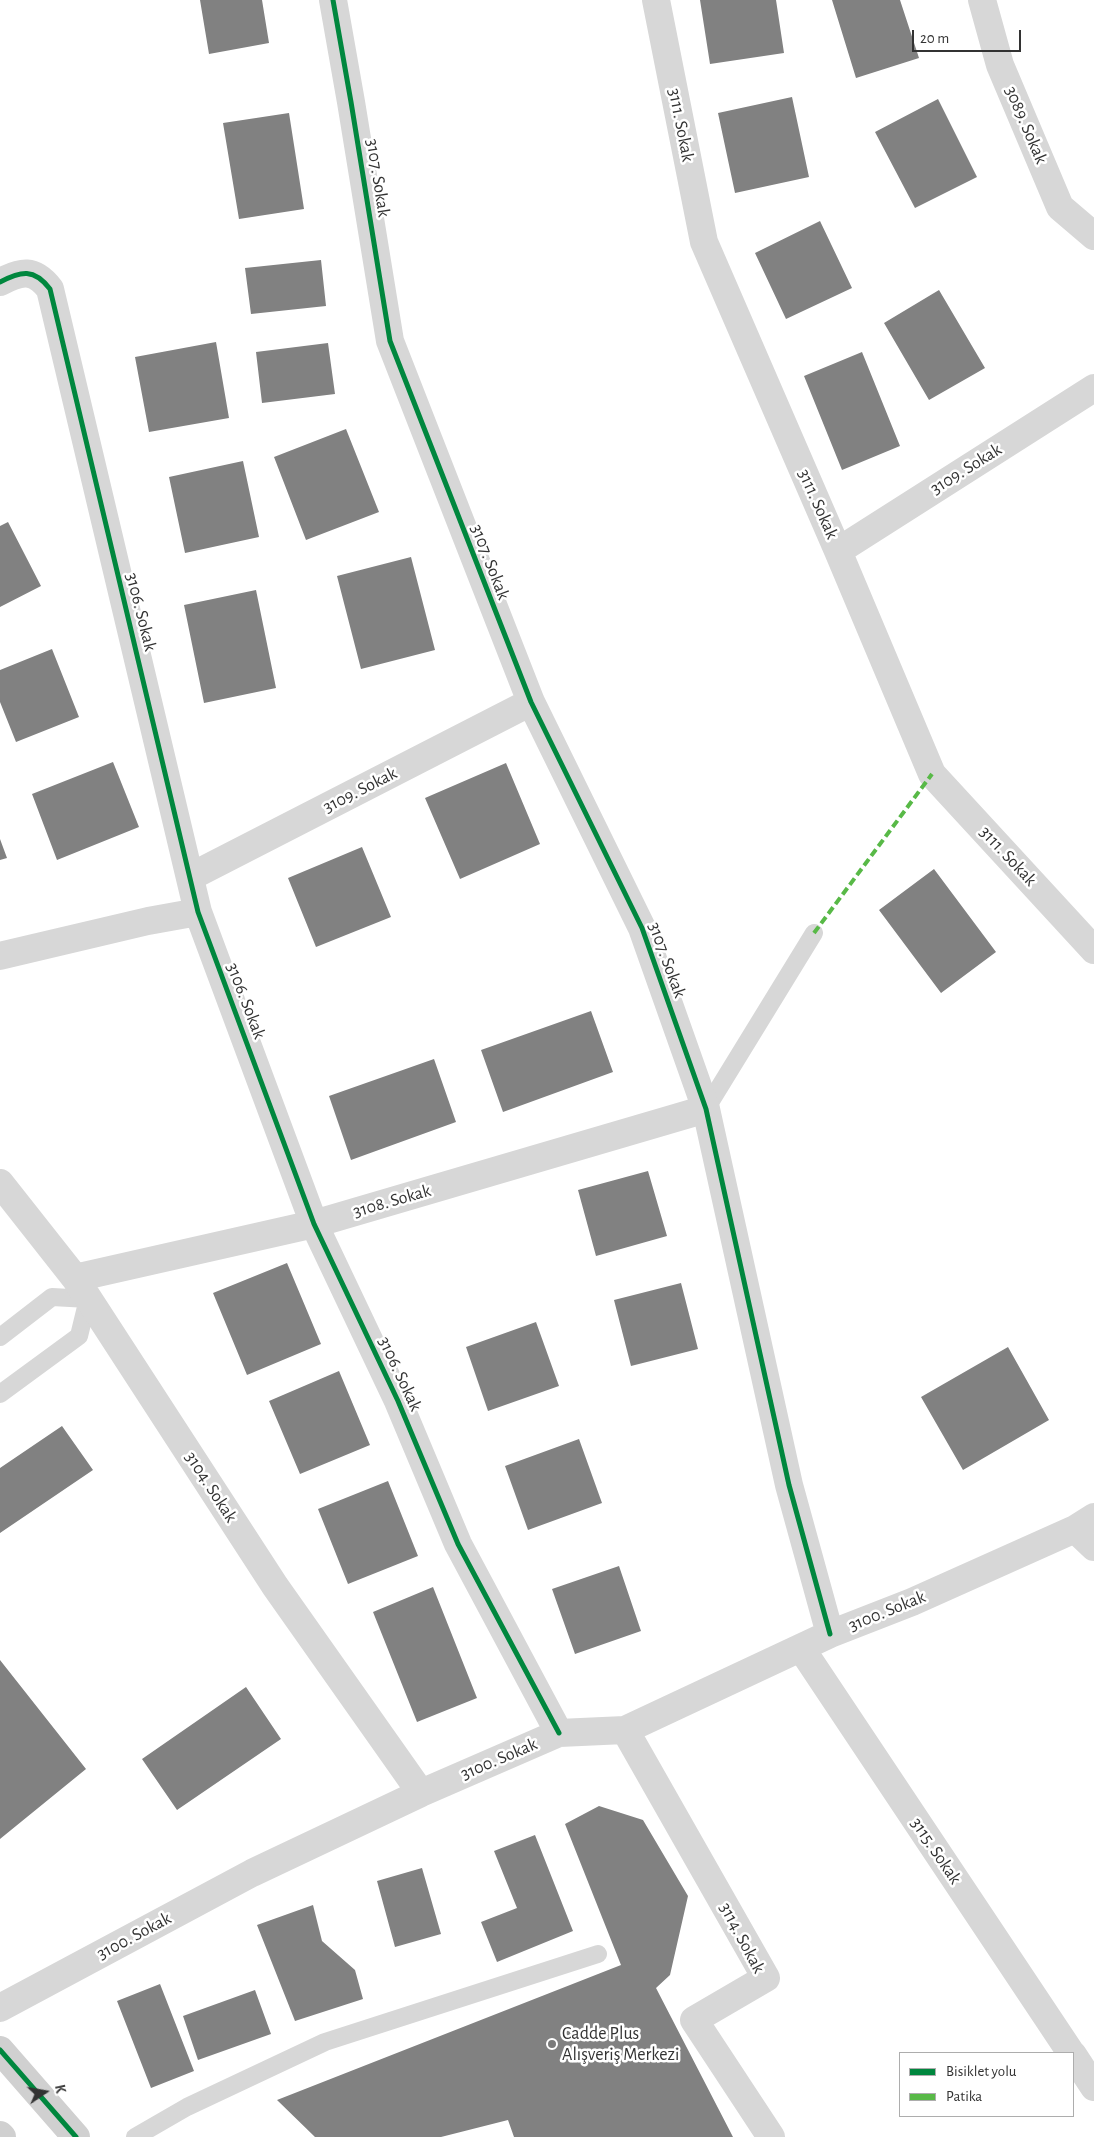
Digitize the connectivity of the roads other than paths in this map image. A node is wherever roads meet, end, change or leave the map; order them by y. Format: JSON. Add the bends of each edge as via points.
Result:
{"nodes":[{"id":1,"x":332,"y":0,"type":"edge"},
{"id":2,"x":656,"y":0,"type":"edge"},
{"id":3,"x":982,"y":0,"type":"edge"},
{"id":4,"x":1094,"y":236,"type":"edge"},
{"id":5,"x":0,"y":282,"type":"edge"},
{"id":6,"x":1094,"y":388,"type":"edge"},
{"id":7,"x":838,"y":551,"type":"junction"},
{"id":8,"x":531,"y":702,"type":"junction"},
{"id":9,"x":190,"y":878,"type":"junction"},
{"id":10,"x":198,"y":912,"type":"junction"},
{"id":11,"x":814,"y":933,"type":"dead end"},
{"id":12,"x":1094,"y":950,"type":"edge"},
{"id":13,"x":0,"y":956,"type":"edge"},
{"id":14,"x":706,"y":1109,"type":"junction"},
{"id":15,"x":0,"y":1183,"type":"edge"},
{"id":16,"x":314,"y":1224,"type":"junction"},
{"id":17,"x":82,"y":1289,"type":"junction"},
{"id":18,"x":0,"y":1337,"type":"edge"},
{"id":19,"x":0,"y":1394,"type":"edge"},
{"id":20,"x":1088,"y":1531,"type":"edge"},
{"id":21,"x":830,"y":1634,"type":"junction"},
{"id":22,"x":801,"y":1648,"type":"junction"},
{"id":23,"x":625,"y":1730,"type":"junction"},
{"id":24,"x":559,"y":1733,"type":"junction"},
{"id":25,"x":420,"y":1793,"type":"junction"},
{"id":26,"x":598,"y":1954,"type":"dead end"},
{"id":27,"x":0,"y":2008,"type":"edge"},
{"id":28,"x":0,"y":2050,"type":"edge"},
{"id":29,"x":1071,"y":2052,"type":"edge"},
{"id":30,"x":1074,"y":2057,"type":"edge"},
{"id":31,"x":1094,"y":2087,"type":"edge"},
{"id":32,"x":76,"y":2137,"type":"edge"},
{"id":33,"x":135,"y":2137,"type":"edge"},
{"id":34,"x":770,"y":2137,"type":"edge"}],
"edges":[{"from":1,"to":8,"type":"street","name":"3107. Sokak","via":[[352,102],[390,341]]},
{"from":2,"to":7,"type":"street","name":"3111. Sokak","via":[[704,242]]},
{"from":3,"to":4,"type":"street","name":"3089. Sokak","via":[[1000,65],[1060,207]]},
{"from":5,"to":9,"type":"street","name":"3106. Sokak","via":[[22,273],[32,274],[42,279],[50,289]]},
{"from":6,"to":7,"type":"street","name":"3109. Sokak"},
{"from":7,"to":12,"type":"street","name":"3111. Sokak","via":[[932,774]]},
{"from":8,"to":9,"type":"street","name":"3109. Sokak"},
{"from":8,"to":14,"type":"street","name":"3107. Sokak","via":[[642,928]]},
{"from":9,"to":10,"type":"street","name":"3106. Sokak"},
{"from":10,"to":13,"type":"street"},
{"from":10,"to":16,"type":"street","name":"3106. Sokak"},
{"from":11,"to":14,"type":"lane"},
{"from":14,"to":16,"type":"street","name":"3108. Sokak"},
{"from":14,"to":21,"type":"street","name":"3107. Sokak","via":[[789,1485]]},
{"from":15,"to":17,"type":"street","name":"3104. Sokak"},
{"from":16,"to":17,"type":"street","name":"3108. Sokak"},
{"from":16,"to":24,"type":"street","name":"3106. Sokak","via":[[398,1401],[458,1544]]},
{"from":17,"to":18,"type":"lane","via":[[52,1297]]},
{"from":17,"to":19,"type":"lane","via":[[79,1336]]},
{"from":17,"to":25,"type":"street","name":"3104. Sokak","via":[[275,1586]]},
{"from":20,"to":21,"type":"street","name":"3100. Sokak"},
{"from":21,"to":22,"type":"street","name":"3100. Sokak"},
{"from":22,"to":23,"type":"street","name":"3100. Sokak"},
{"from":22,"to":29,"type":"street","name":"3115. Sokak"},
{"from":23,"to":24,"type":"street","name":"3100. Sokak"},
{"from":23,"to":34,"type":"street","name":"3114. Sokak","via":[[766,1978],[694,2020]]},
{"from":24,"to":25,"type":"street","name":"3100. Sokak"},
{"from":25,"to":27,"type":"street","name":"3100. Sokak","via":[[252,1873]]},
{"from":26,"to":33,"type":"lane","via":[[325,2042],[186,2107]]},
{"from":28,"to":32,"type":"main road"},
{"from":30,"to":31,"type":"street","name":"3115. Sokak"}]}
